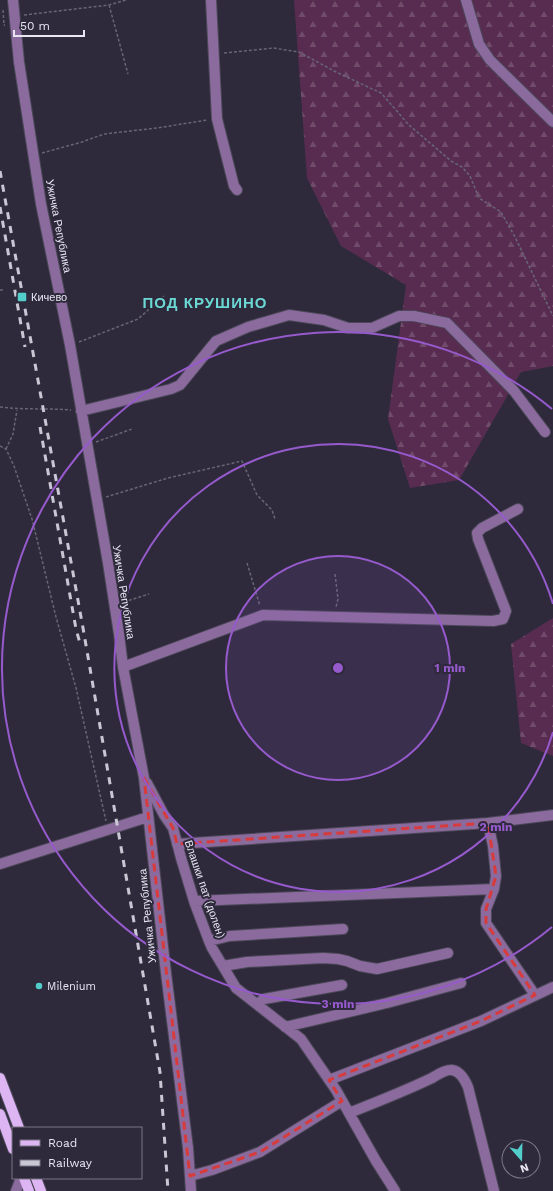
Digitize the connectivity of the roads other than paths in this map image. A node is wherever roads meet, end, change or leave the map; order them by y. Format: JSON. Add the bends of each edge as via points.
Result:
{"nodes":[{"id":1,"x":13,"y":0,"type":"edge"},
{"id":2,"x":211,"y":0,"type":"edge"},
{"id":3,"x":466,"y":0,"type":"edge"},
{"id":4,"x":553,"y":122,"type":"edge"},
{"id":5,"x":237,"y":190,"type":"dead end"},
{"id":6,"x":81,"y":411,"type":"junction"},
{"id":7,"x":545,"y":432,"type":"dead end"},
{"id":8,"x":518,"y":509,"type":"dead end"},
{"id":9,"x":122,"y":667,"type":"junction"},
{"id":10,"x":144,"y":778,"type":"junction"},
{"id":11,"x":553,"y":815,"type":"edge"},
{"id":12,"x":148,"y":817,"type":"junction"},
{"id":13,"x":488,"y":823,"type":"junction"},
{"id":14,"x":177,"y":844,"type":"junction"},
{"id":15,"x":0,"y":864,"type":"edge"},
{"id":16,"x":494,"y":889,"type":"junction"},
{"id":17,"x":194,"y":901,"type":"junction"},
{"id":18,"x":343,"y":929,"type":"dead end"},
{"id":19,"x":209,"y":940,"type":"junction"},
{"id":20,"x":448,"y":953,"type":"dead end"},
{"id":21,"x":223,"y":966,"type":"junction"},
{"id":22,"x":461,"y":983,"type":"dead end"},
{"id":23,"x":342,"y":985,"type":"dead end"},
{"id":24,"x":553,"y":987,"type":"edge"},
{"id":25,"x":535,"y":995,"type":"junction"},
{"id":26,"x":257,"y":1004,"type":"junction"},
{"id":27,"x":285,"y":1027,"type":"junction"},
{"id":28,"x":0,"y":1078,"type":"edge"},
{"id":29,"x":329,"y":1080,"type":"junction"},
{"id":30,"x":342,"y":1101,"type":"junction"},
{"id":31,"x":349,"y":1113,"type":"junction"},
{"id":32,"x":0,"y":1114,"type":"edge"},
{"id":33,"x":19,"y":1127,"type":"edge"},
{"id":34,"x":12,"y":1146,"type":"edge"},
{"id":35,"x":190,"y":1176,"type":"junction"},
{"id":36,"x":22,"y":1179,"type":"edge"},
{"id":37,"x":23,"y":1179,"type":"edge"},
{"id":38,"x":36,"y":1179,"type":"edge"},
{"id":39,"x":16,"y":1191,"type":"edge"},
{"id":40,"x":28,"y":1191,"type":"edge"},
{"id":41,"x":40,"y":1191,"type":"edge"},
{"id":42,"x":191,"y":1191,"type":"edge"},
{"id":43,"x":394,"y":1191,"type":"edge"},
{"id":44,"x":494,"y":1191,"type":"edge"}],
"edges":[{"from":1,"to":6,"type":"street","name":"Ужичка Република","via":[[19,62],[41,204]]},
{"from":2,"to":5,"type":"street","via":[[217,119]]},
{"from":3,"to":4,"type":"street","via":[[479,44],[490,60]]},
{"from":6,"to":7,"type":"street","via":[[180,385],[216,341],[248,327],[289,315],[324,320],[348,328],[372,328],[399,316],[414,316],[448,323],[514,391]]},
{"from":6,"to":9,"type":"street","name":"Ужичка Република"},
{"from":8,"to":9,"type":"street","via":[[477,533],[506,611],[503,619],[493,621],[263,615]]},
{"from":9,"to":10,"type":"street","name":"Ужичка Република"},
{"from":10,"to":12,"type":"street","name":"Ужичка Република"},
{"from":10,"to":14,"type":"street","name":"Влашки пат (долен)","via":[[173,828]]},
{"from":11,"to":13,"type":"street"},
{"from":12,"to":15,"type":"street"},
{"from":12,"to":35,"type":"street","name":"Ужичка Република"},
{"from":13,"to":14,"type":"street"},
{"from":13,"to":16,"type":"street","via":[[496,876]]},
{"from":14,"to":17,"type":"street","name":"Влашки пат (долен)"},
{"from":16,"to":17,"type":"street"},
{"from":16,"to":25,"type":"street","via":[[486,910],[486,924]]},
{"from":17,"to":19,"type":"street","name":"Влашки пат (долен)"},
{"from":18,"to":19,"type":"street","via":[[230,936]]},
{"from":19,"to":21,"type":"street","name":"Влашки пат (долен)"},
{"from":20,"to":21,"type":"street","via":[[377,969],[338,959],[323,958],[247,962]]},
{"from":21,"to":26,"type":"street","name":"Влашки пат (долен)","via":[[236,988]]},
{"from":22,"to":27,"type":"street"},
{"from":23,"to":26,"type":"street","via":[[264,999]]},
{"from":24,"to":25,"type":"street"},
{"from":25,"to":29,"type":"street","via":[[481,1021]]},
{"from":26,"to":27,"type":"street","name":"Влашки пат (долен)"},
{"from":27,"to":29,"type":"street","name":"Влашки пат (долен)","via":[[300,1039]]},
{"from":28,"to":33,"type":"main road"},
{"from":29,"to":30,"type":"street","name":"Влашки пат (долен)"},
{"from":30,"to":31,"type":"street","name":"Влашки пат (долен)"},
{"from":30,"to":35,"type":"street","via":[[260,1152]]},
{"from":31,"to":43,"type":"street","name":"Влашки пат (долен)"},
{"from":31,"to":44,"type":"street","via":[[443,1072],[457,1072],[468,1087]]},
{"from":32,"to":34,"type":"main road"},
{"from":35,"to":42,"type":"street","name":"Ужичка Република"},
{"from":36,"to":39,"type":"street"},
{"from":37,"to":40,"type":"main road"},
{"from":38,"to":41,"type":"main road"}]}
